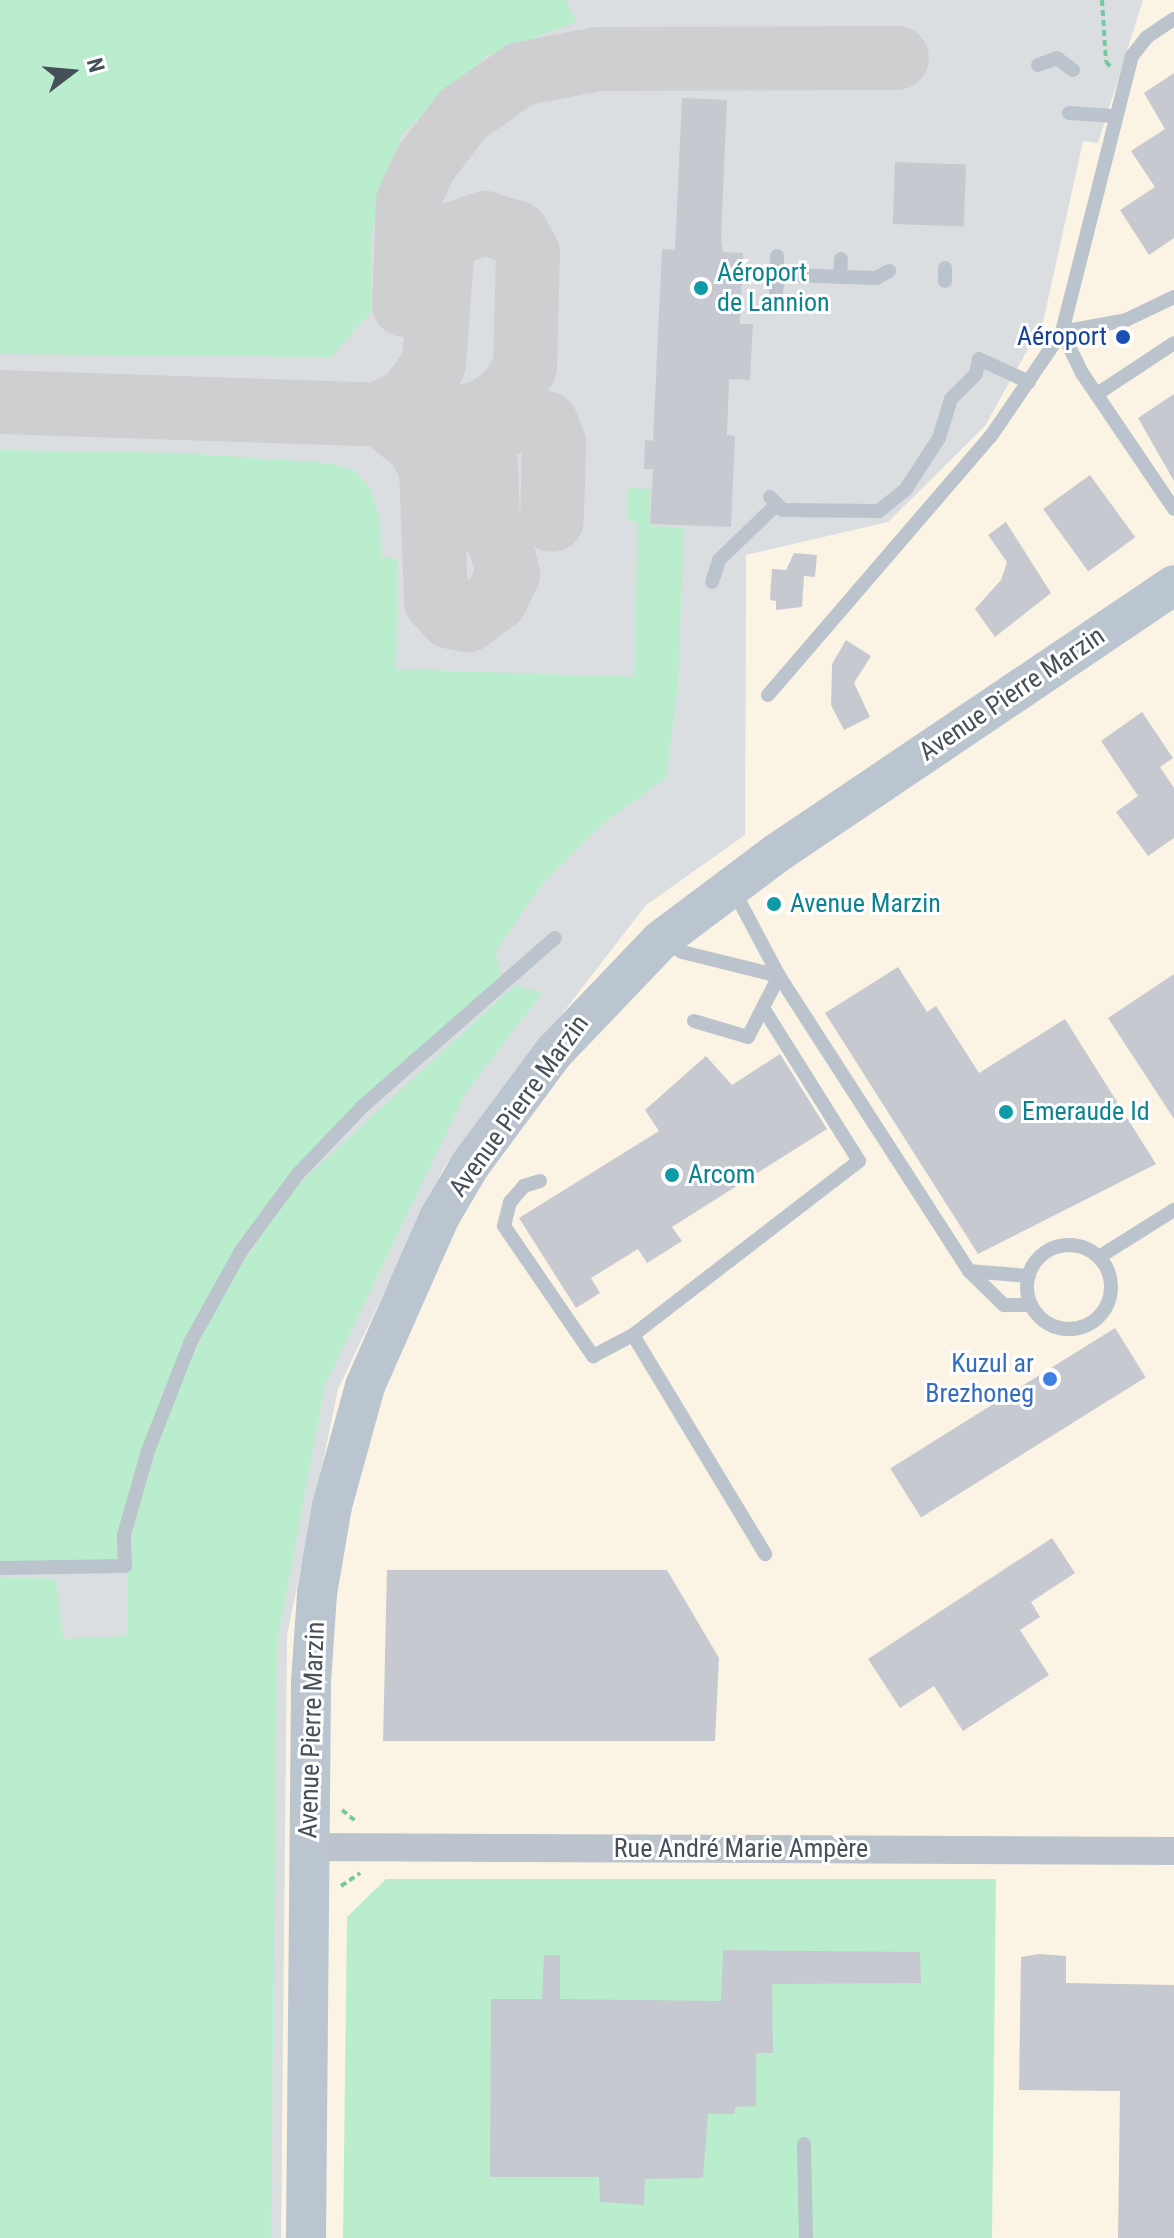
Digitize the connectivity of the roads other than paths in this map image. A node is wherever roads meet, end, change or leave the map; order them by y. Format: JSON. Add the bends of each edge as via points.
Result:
{"nodes":[{"id":1,"x":1174,"y":19,"type":"edge"},
{"id":2,"x":1038,"y":65,"type":"dead end"},
{"id":3,"x":1073,"y":70,"type":"dead end"},
{"id":4,"x":1069,"y":113,"type":"dead end"},
{"id":5,"x":1113,"y":116,"type":"junction"},
{"id":6,"x":777,"y":256,"type":"dead end"},
{"id":7,"x":841,"y":259,"type":"dead end"},
{"id":8,"x":836,"y":277,"type":"junction"},
{"id":9,"x":889,"y":281,"type":"dead end"},
{"id":10,"x":832,"y":294,"type":"dead end"},
{"id":11,"x":1174,"y":297,"type":"edge"},
{"id":12,"x":1062,"y":332,"type":"junction"},
{"id":13,"x":1174,"y":343,"type":"edge"},
{"id":14,"x":1029,"y":382,"type":"junction"},
{"id":15,"x":1097,"y":394,"type":"junction"},
{"id":16,"x":1174,"y":509,"type":"edge"},
{"id":17,"x":712,"y":582,"type":"dead end"},
{"id":18,"x":1174,"y":585,"type":"edge"},
{"id":19,"x":768,"y":695,"type":"dead end"},
{"id":20,"x":731,"y":887,"type":"junction"},
{"id":21,"x":555,"y":938,"type":"dead end"},
{"id":22,"x":661,"y":940,"type":"junction"},
{"id":23,"x":779,"y":976,"type":"junction"},
{"id":24,"x":765,"y":1011,"type":"junction"},
{"id":25,"x":694,"y":1021,"type":"dead end"},
{"id":26,"x":540,"y":1181,"type":"dead end"},
{"id":27,"x":1174,"y":1210,"type":"edge"},
{"id":28,"x":1099,"y":1257,"type":"junction"},
{"id":29,"x":969,"y":1271,"type":"junction"},
{"id":30,"x":1029,"y":1276,"type":"junction"},
{"id":31,"x":1031,"y":1305,"type":"junction"},
{"id":32,"x":633,"y":1335,"type":"junction"},
{"id":33,"x":765,"y":1554,"type":"dead end"},
{"id":34,"x":0,"y":1568,"type":"edge"},
{"id":35,"x":308,"y":1847,"type":"junction"},
{"id":36,"x":1174,"y":1851,"type":"edge"},
{"id":37,"x":804,"y":2144,"type":"dead end"},
{"id":38,"x":306,"y":2238,"type":"edge"},
{"id":39,"x":806,"y":2238,"type":"edge"}],
"edges":[{"from":1,"to":5,"type":"lane","via":[[1141,43]]},
{"from":2,"to":3,"type":"lane","via":[[1057,58]]},
{"from":4,"to":5,"type":"lane"},
{"from":5,"to":12,"type":"lane"},
{"from":6,"to":8,"type":"lane","via":[[776,291],[785,276]]},
{"from":7,"to":8,"type":"lane"},
{"from":8,"to":9,"type":"lane","via":[[876,278],[889,271]]},
{"from":8,"to":10,"type":"lane"},
{"from":11,"to":12,"type":"lane","via":[[1126,320]]},
{"from":12,"to":14,"type":"lane"},
{"from":12,"to":15,"type":"lane"},
{"from":13,"to":15,"type":"lane"},
{"from":14,"to":17,"type":"lane","via":[[979,359],[974,377],[949,403],[906,489],[882,504],[772,502],[719,560]]},
{"from":14,"to":19,"type":"lane","via":[[991,436]]},
{"from":15,"to":16,"type":"lane"},
{"from":18,"to":20,"type":"main road","name":"Avenue Pierre Marzin"},
{"from":20,"to":22,"type":"main road","name":"Avenue Pierre Marzin"},
{"from":20,"to":23,"type":"lane"},
{"from":21,"to":34,"type":"lane","via":[[363,1106],[297,1175],[241,1251],[190,1343],[148,1451],[124,1535],[125,1566]]},
{"from":22,"to":23,"type":"lane","via":[[682,952]]},
{"from":22,"to":35,"type":"main road","name":"Avenue Pierre Marzin","via":[[554,1052],[470,1165],[410,1275],[365,1386],[332,1506],[317,1593]]},
{"from":23,"to":24,"type":"lane"},
{"from":23,"to":29,"type":"lane"},
{"from":24,"to":25,"type":"lane","via":[[748,1037]]},
{"from":24,"to":32,"type":"lane","via":[[859,1161]]},
{"from":26,"to":32,"type":"lane","via":[[524,1186],[510,1202],[504,1226],[593,1356]]},
{"from":27,"to":28,"type":"lane"},
{"from":28,"to":30,"type":"lane","via":[[1073,1245],[1058,1247],[1035,1263]]},
{"from":28,"to":31,"type":"lane","via":[[1111,1282],[1106,1308],[1098,1318],[1061,1329]]},
{"from":29,"to":30,"type":"lane"},
{"from":29,"to":31,"type":"lane","via":[[1004,1305]]},
{"from":30,"to":31,"type":"lane"},
{"from":32,"to":33,"type":"lane"},
{"from":35,"to":36,"type":"street","name":"Rue André Marie Ampère"},
{"from":35,"to":38,"type":"main road","name":"Avenue Pierre Marzin"},
{"from":37,"to":39,"type":"lane"}]}
